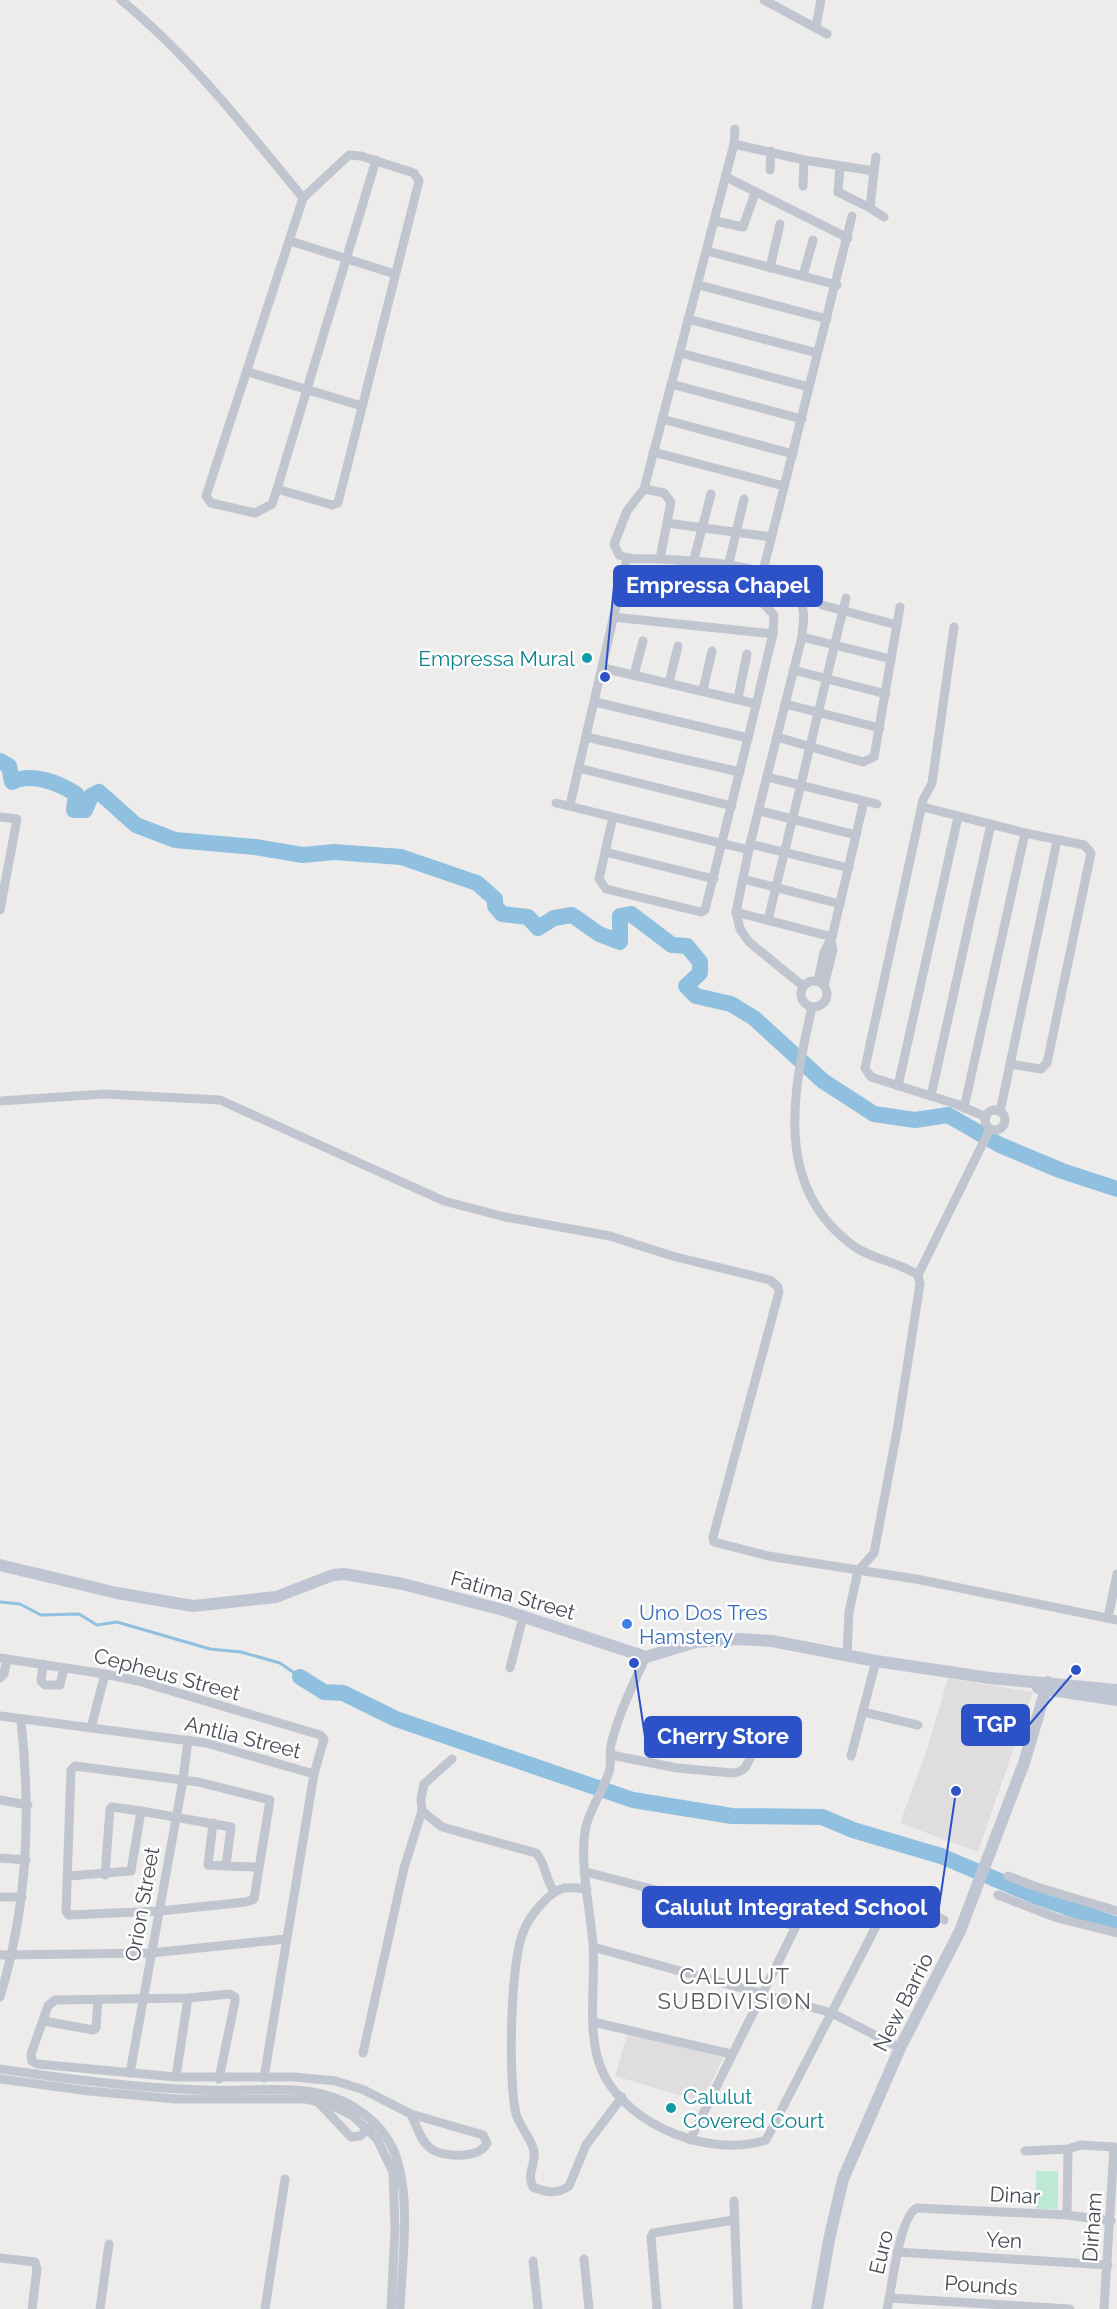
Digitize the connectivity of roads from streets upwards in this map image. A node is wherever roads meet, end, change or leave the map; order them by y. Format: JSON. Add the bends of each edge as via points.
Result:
{"nodes":[{"id":1,"x":121,"y":0,"type":"edge"},
{"id":2,"x":764,"y":0,"type":"edge"},
{"id":3,"x":821,"y":0,"type":"edge"},
{"id":4,"x":816,"y":27,"type":"junction"},
{"id":5,"x":827,"y":34,"type":"dead end"},
{"id":6,"x":735,"y":129,"type":"dead end"},
{"id":7,"x":734,"y":144,"type":"junction"},
{"id":8,"x":771,"y":151,"type":"junction"},
{"id":9,"x":876,"y":158,"type":"dead end"},
{"id":10,"x":376,"y":160,"type":"junction"},
{"id":11,"x":804,"y":160,"type":"junction"},
{"id":12,"x":840,"y":167,"type":"junction"},
{"id":13,"x":770,"y":170,"type":"dead end"},
{"id":14,"x":874,"y":171,"type":"junction"},
{"id":15,"x":726,"y":177,"type":"junction"},
{"id":16,"x":803,"y":186,"type":"dead end"},
{"id":17,"x":755,"y":193,"type":"junction"},
{"id":18,"x":303,"y":198,"type":"junction"},
{"id":19,"x":870,"y":208,"type":"junction"},
{"id":20,"x":852,"y":216,"type":"dead end"},
{"id":21,"x":884,"y":217,"type":"dead end"},
{"id":22,"x":715,"y":221,"type":"junction"},
{"id":23,"x":780,"y":224,"type":"dead end"},
{"id":24,"x":848,"y":238,"type":"junction"},
{"id":25,"x":813,"y":240,"type":"dead end"},
{"id":26,"x":290,"y":241,"type":"junction"},
{"id":27,"x":707,"y":251,"type":"junction"},
{"id":28,"x":344,"y":258,"type":"junction"},
{"id":29,"x":770,"y":268,"type":"junction"},
{"id":30,"x":395,"y":274,"type":"junction"},
{"id":31,"x":803,"y":276,"type":"junction"},
{"id":32,"x":699,"y":285,"type":"junction"},
{"id":33,"x":837,"y":285,"type":"junction"},
{"id":34,"x":688,"y":318,"type":"junction"},
{"id":35,"x":827,"y":319,"type":"junction"},
{"id":36,"x":680,"y":353,"type":"junction"},
{"id":37,"x":817,"y":353,"type":"junction"},
{"id":38,"x":248,"y":372,"type":"junction"},
{"id":39,"x":671,"y":384,"type":"junction"},
{"id":40,"x":810,"y":387,"type":"junction"},
{"id":41,"x":305,"y":388,"type":"junction"},
{"id":42,"x":362,"y":406,"type":"junction"},
{"id":43,"x":662,"y":418,"type":"junction"},
{"id":44,"x":802,"y":419,"type":"junction"},
{"id":45,"x":653,"y":452,"type":"junction"},
{"id":46,"x":793,"y":454,"type":"junction"},
{"id":47,"x":784,"y":486,"type":"junction"},
{"id":48,"x":277,"y":489,"type":"junction"},
{"id":49,"x":644,"y":489,"type":"junction"},
{"id":50,"x":711,"y":494,"type":"dead end"},
{"id":51,"x":744,"y":500,"type":"dead end"},
{"id":52,"x":667,"y":523,"type":"junction"},
{"id":53,"x":700,"y":528,"type":"junction"},
{"id":54,"x":735,"y":534,"type":"junction"},
{"id":55,"x":771,"y":537,"type":"junction"},
{"id":56,"x":627,"y":559,"type":"junction"},
{"id":57,"x":660,"y":559,"type":"junction"},
{"id":58,"x":693,"y":563,"type":"junction"},
{"id":59,"x":728,"y":567,"type":"junction"},
{"id":60,"x":763,"y":572,"type":"junction"},
{"id":61,"x":621,"y":582,"type":"junction"},
{"id":62,"x":846,"y":598,"type":"dead end"},
{"id":63,"x":822,"y":605,"type":"dead end"},
{"id":64,"x":900,"y":607,"type":"dead end"},
{"id":65,"x":842,"y":611,"type":"junction"},
{"id":66,"x":613,"y":617,"type":"junction"},
{"id":67,"x":897,"y":625,"type":"junction"},
{"id":68,"x":954,"y":627,"type":"dead end"},
{"id":69,"x":773,"y":634,"type":"junction"},
{"id":70,"x":802,"y":637,"type":"junction"},
{"id":71,"x":643,"y":641,"type":"dead end"},
{"id":72,"x":834,"y":645,"type":"junction"},
{"id":73,"x":678,"y":646,"type":"dead end"},
{"id":74,"x":712,"y":651,"type":"dead end"},
{"id":75,"x":747,"y":654,"type":"dead end"},
{"id":76,"x":891,"y":659,"type":"junction"},
{"id":77,"x":603,"y":668,"type":"junction"},
{"id":78,"x":793,"y":670,"type":"junction"},
{"id":79,"x":634,"y":675,"type":"junction"},
{"id":80,"x":826,"y":678,"type":"junction"},
{"id":81,"x":669,"y":683,"type":"junction"},
{"id":82,"x":703,"y":690,"type":"junction"},
{"id":83,"x":886,"y":694,"type":"junction"},
{"id":84,"x":738,"y":698,"type":"junction"},
{"id":85,"x":595,"y":702,"type":"junction"},
{"id":86,"x":756,"y":704,"type":"junction"},
{"id":87,"x":785,"y":704,"type":"junction"},
{"id":88,"x":819,"y":713,"type":"junction"},
{"id":89,"x":880,"y":728,"type":"junction"},
{"id":90,"x":586,"y":736,"type":"junction"},
{"id":91,"x":777,"y":737,"type":"junction"},
{"id":92,"x":748,"y":738,"type":"junction"},
{"id":93,"x":810,"y":747,"type":"junction"},
{"id":94,"x":578,"y":768,"type":"junction"},
{"id":95,"x":740,"y":772,"type":"junction"},
{"id":96,"x":767,"y":777,"type":"junction"},
{"id":97,"x":799,"y":784,"type":"junction"},
{"id":98,"x":864,"y":801,"type":"junction"},
{"id":99,"x":556,"y":802,"type":"dead end"},
{"id":100,"x":877,"y":804,"type":"dead end"},
{"id":101,"x":570,"y":805,"type":"junction"},
{"id":102,"x":732,"y":806,"type":"junction"},
{"id":103,"x":923,"y":807,"type":"junction"},
{"id":104,"x":760,"y":811,"type":"junction"},
{"id":105,"x":0,"y":817,"type":"edge"},
{"id":106,"x":613,"y":817,"type":"junction"},
{"id":107,"x":958,"y":817,"type":"junction"},
{"id":108,"x":791,"y":818,"type":"junction"},
{"id":109,"x":991,"y":824,"type":"junction"},
{"id":110,"x":1025,"y":833,"type":"junction"},
{"id":111,"x":856,"y":835,"type":"junction"},
{"id":112,"x":1057,"y":841,"type":"junction"},
{"id":113,"x":721,"y":844,"type":"junction"},
{"id":114,"x":749,"y":847,"type":"junction"},
{"id":115,"x":605,"y":852,"type":"junction"},
{"id":116,"x":784,"y":853,"type":"junction"},
{"id":117,"x":849,"y":868,"type":"junction"},
{"id":118,"x":714,"y":879,"type":"junction"},
{"id":119,"x":743,"y":879,"type":"junction"},
{"id":120,"x":776,"y":888,"type":"junction"},
{"id":121,"x":840,"y":904,"type":"junction"},
{"id":122,"x":0,"y":910,"type":"edge"},
{"id":123,"x":736,"y":912,"type":"junction"},
{"id":124,"x":768,"y":920,"type":"junction"},
{"id":125,"x":832,"y":939,"type":"junction"},
{"id":126,"x":821,"y":984,"type":"junction"},
{"id":127,"x":803,"y":986,"type":"junction"},
{"id":128,"x":812,"y":1006,"type":"junction"},
{"id":129,"x":1010,"y":1064,"type":"junction"},
{"id":130,"x":898,"y":1086,"type":"junction"},
{"id":131,"x":931,"y":1096,"type":"junction"},
{"id":132,"x":0,"y":1101,"type":"edge"},
{"id":133,"x":964,"y":1108,"type":"junction"},
{"id":134,"x":1000,"y":1112,"type":"junction"},
{"id":135,"x":986,"y":1117,"type":"junction"},
{"id":136,"x":989,"y":1131,"type":"junction"},
{"id":137,"x":918,"y":1275,"type":"junction"},
{"id":138,"x":0,"y":1565,"type":"edge"},
{"id":139,"x":858,"y":1571,"type":"junction"},
{"id":140,"x":1117,"y":1574,"type":"edge"},
{"id":141,"x":523,"y":1617,"type":"junction"},
{"id":142,"x":1113,"y":1619,"type":"edge"},
{"id":143,"x":847,"y":1655,"type":"junction"},
{"id":144,"x":646,"y":1657,"type":"junction"},
{"id":145,"x":4,"y":1659,"type":"edge"},
{"id":146,"x":876,"y":1661,"type":"junction"},
{"id":147,"x":43,"y":1665,"type":"junction"},
{"id":148,"x":64,"y":1668,"type":"junction"},
{"id":149,"x":510,"y":1668,"type":"dead end"},
{"id":150,"x":105,"y":1674,"type":"junction"},
{"id":151,"x":0,"y":1677,"type":"edge"},
{"id":152,"x":1047,"y":1686,"type":"junction"},
{"id":153,"x":1117,"y":1689,"type":"edge"},
{"id":154,"x":1117,"y":1700,"type":"edge"},
{"id":155,"x":864,"y":1712,"type":"junction"},
{"id":156,"x":0,"y":1716,"type":"edge"},
{"id":157,"x":21,"y":1720,"type":"junction"},
{"id":158,"x":918,"y":1725,"type":"dead end"},
{"id":159,"x":91,"y":1728,"type":"junction"},
{"id":160,"x":188,"y":1740,"type":"junction"},
{"id":161,"x":752,"y":1754,"type":"dead end"},
{"id":162,"x":611,"y":1755,"type":"junction"},
{"id":163,"x":851,"y":1756,"type":"dead end"},
{"id":164,"x":452,"y":1759,"type":"dead end"},
{"id":165,"x":314,"y":1774,"type":"junction"},
{"id":166,"x":183,"y":1780,"type":"junction"},
{"id":167,"x":0,"y":1800,"type":"edge"},
{"id":168,"x":28,"y":1805,"type":"junction"},
{"id":169,"x":141,"y":1811,"type":"junction"},
{"id":170,"x":422,"y":1811,"type":"junction"},
{"id":171,"x":176,"y":1815,"type":"junction"},
{"id":172,"x":213,"y":1823,"type":"junction"},
{"id":173,"x":0,"y":1858,"type":"edge"},
{"id":174,"x":26,"y":1860,"type":"junction"},
{"id":175,"x":226,"y":1866,"type":"junction"},
{"id":176,"x":258,"y":1867,"type":"junction"},
{"id":177,"x":586,"y":1872,"type":"junction"},
{"id":178,"x":105,"y":1875,"type":"junction"},
{"id":179,"x":69,"y":1876,"type":"junction"},
{"id":180,"x":1008,"y":1876,"type":"dead end"},
{"id":181,"x":587,"y":1889,"type":"junction"},
{"id":182,"x":555,"y":1892,"type":"junction"},
{"id":183,"x":812,"y":1894,"type":"dead end"},
{"id":184,"x":999,"y":1895,"type":"dead end"},
{"id":185,"x":0,"y":1897,"type":"edge"},
{"id":186,"x":22,"y":1897,"type":"junction"},
{"id":187,"x":160,"y":1911,"type":"junction"},
{"id":188,"x":1117,"y":1911,"type":"edge"},
{"id":189,"x":944,"y":1920,"type":"dead end"},
{"id":190,"x":795,"y":1926,"type":"junction"},
{"id":191,"x":1117,"y":1933,"type":"edge"},
{"id":192,"x":286,"y":1939,"type":"junction"},
{"id":193,"x":593,"y":1947,"type":"junction"},
{"id":194,"x":151,"y":1953,"type":"junction"},
{"id":195,"x":0,"y":1955,"type":"edge"},
{"id":196,"x":12,"y":1956,"type":"junction"},
{"id":197,"x":764,"y":1992,"type":"junction"},
{"id":198,"x":0,"y":1997,"type":"edge"},
{"id":199,"x":145,"y":1998,"type":"junction"},
{"id":200,"x":188,"y":1998,"type":"junction"},
{"id":201,"x":98,"y":1999,"type":"junction"},
{"id":202,"x":832,"y":2013,"type":"junction"},
{"id":203,"x":44,"y":2021,"type":"junction"},
{"id":204,"x":593,"y":2022,"type":"junction"},
{"id":205,"x":900,"y":2048,"type":"junction"},
{"id":206,"x":363,"y":2053,"type":"dead end"},
{"id":207,"x":731,"y":2054,"type":"junction"},
{"id":208,"x":0,"y":2069,"type":"edge"},
{"id":209,"x":130,"y":2073,"type":"junction"},
{"id":210,"x":176,"y":2077,"type":"junction"},
{"id":211,"x":264,"y":2078,"type":"junction"},
{"id":212,"x":0,"y":2079,"type":"edge"},
{"id":213,"x":219,"y":2079,"type":"junction"},
{"id":214,"x":116,"y":2089,"type":"junction"},
{"id":215,"x":317,"y":2096,"type":"junction"},
{"id":216,"x":622,"y":2097,"type":"junction"},
{"id":217,"x":411,"y":2114,"type":"junction"},
{"id":218,"x":372,"y":2126,"type":"junction"},
{"id":219,"x":690,"y":2140,"type":"junction"},
{"id":220,"x":1068,"y":2149,"type":"junction"},
{"id":221,"x":1024,"y":2151,"type":"dead end"},
{"id":222,"x":285,"y":2179,"type":"dead end"},
{"id":223,"x":398,"y":2184,"type":"junction"},
{"id":224,"x":734,"y":2201,"type":"dead end"},
{"id":225,"x":917,"y":2208,"type":"joint"},
{"id":226,"x":1067,"y":2215,"type":"junction"},
{"id":227,"x":734,"y":2220,"type":"junction"},
{"id":228,"x":1111,"y":2221,"type":"junction"},
{"id":229,"x":109,"y":2244,"type":"dead end"},
{"id":230,"x":897,"y":2252,"type":"junction"},
{"id":231,"x":0,"y":2258,"type":"edge"},
{"id":232,"x":584,"y":2259,"type":"dead end"},
{"id":233,"x":533,"y":2261,"type":"dead end"},
{"id":234,"x":1108,"y":2265,"type":"junction"},
{"id":235,"x":890,"y":2298,"type":"junction"},
{"id":236,"x":32,"y":2309,"type":"edge"},
{"id":237,"x":100,"y":2309,"type":"edge"},
{"id":238,"x":265,"y":2309,"type":"edge"},
{"id":239,"x":391,"y":2309,"type":"edge"},
{"id":240,"x":400,"y":2309,"type":"edge"},
{"id":241,"x":538,"y":2309,"type":"edge"},
{"id":242,"x":589,"y":2309,"type":"edge"},
{"id":243,"x":657,"y":2309,"type":"edge"},
{"id":244,"x":738,"y":2309,"type":"edge"},
{"id":245,"x":817,"y":2309,"type":"edge"},
{"id":246,"x":887,"y":2309,"type":"edge"},
{"id":247,"x":1070,"y":2309,"type":"edge"},
{"id":248,"x":1104,"y":2309,"type":"edge"}],
"edges":[{"from":1,"to":18,"type":"street","via":[[148,22],[197,74]]},
{"from":2,"to":4,"type":"street"},
{"from":3,"to":4,"type":"street"},
{"from":4,"to":5,"type":"street"},
{"from":6,"to":7,"type":"street"},
{"from":7,"to":8,"type":"street"},
{"from":7,"to":15,"type":"street"},
{"from":8,"to":11,"type":"street"},
{"from":8,"to":13,"type":"street"},
{"from":9,"to":14,"type":"street"},
{"from":10,"to":18,"type":"street","via":[[349,155]]},
{"from":10,"to":28,"type":"street"},
{"from":10,"to":30,"type":"street","via":[[414,173],[419,181]]},
{"from":11,"to":12,"type":"street"},
{"from":11,"to":16,"type":"street"},
{"from":12,"to":14,"type":"street"},
{"from":12,"to":19,"type":"street","via":[[838,192]]},
{"from":14,"to":19,"type":"street"},
{"from":15,"to":17,"type":"street"},
{"from":15,"to":22,"type":"street"},
{"from":17,"to":22,"type":"street","via":[[743,227]]},
{"from":17,"to":24,"type":"street"},
{"from":18,"to":26,"type":"street"},
{"from":19,"to":21,"type":"street"},
{"from":20,"to":24,"type":"street"},
{"from":22,"to":27,"type":"street"},
{"from":23,"to":29,"type":"street"},
{"from":24,"to":33,"type":"street"},
{"from":25,"to":31,"type":"street"},
{"from":26,"to":28,"type":"street"},
{"from":26,"to":38,"type":"street"},
{"from":27,"to":29,"type":"street"},
{"from":27,"to":32,"type":"street"},
{"from":28,"to":30,"type":"street"},
{"from":28,"to":41,"type":"street"},
{"from":29,"to":31,"type":"street"},
{"from":30,"to":42,"type":"street"},
{"from":31,"to":33,"type":"street"},
{"from":32,"to":34,"type":"street"},
{"from":32,"to":35,"type":"street"},
{"from":33,"to":35,"type":"street"},
{"from":34,"to":36,"type":"street"},
{"from":34,"to":37,"type":"street"},
{"from":35,"to":37,"type":"street"},
{"from":36,"to":39,"type":"street"},
{"from":36,"to":40,"type":"street"},
{"from":37,"to":40,"type":"street"},
{"from":38,"to":41,"type":"street"},
{"from":38,"to":48,"type":"street","via":[[206,500],[255,513],[272,504]]},
{"from":39,"to":43,"type":"street"},
{"from":39,"to":44,"type":"street"},
{"from":40,"to":44,"type":"street"},
{"from":41,"to":42,"type":"street"},
{"from":41,"to":48,"type":"street"},
{"from":42,"to":48,"type":"street","via":[[338,503],[332,505]]},
{"from":43,"to":45,"type":"street"},
{"from":43,"to":46,"type":"street"},
{"from":44,"to":46,"type":"street"},
{"from":45,"to":47,"type":"street"},
{"from":45,"to":49,"type":"street"},
{"from":46,"to":47,"type":"street"},
{"from":47,"to":55,"type":"street"},
{"from":49,"to":52,"type":"street","via":[[669,496]]},
{"from":49,"to":56,"type":"street","via":[[627,512],[614,544],[619,555]]},
{"from":50,"to":53,"type":"street"},
{"from":51,"to":54,"type":"street"},
{"from":52,"to":53,"type":"street"},
{"from":52,"to":57,"type":"street"},
{"from":53,"to":54,"type":"street"},
{"from":53,"to":58,"type":"street"},
{"from":54,"to":55,"type":"street"},
{"from":54,"to":59,"type":"street"},
{"from":55,"to":60,"type":"street"},
{"from":56,"to":57,"type":"street"},
{"from":56,"to":61,"type":"street"},
{"from":57,"to":58,"type":"street"},
{"from":58,"to":59,"type":"street"},
{"from":59,"to":60,"type":"street"},
{"from":60,"to":70,"type":"street","via":[[787,584],[798,597],[803,610]]},
{"from":61,"to":66,"type":"street"},
{"from":61,"to":69,"type":"street","via":[[758,598],[774,615]]},
{"from":62,"to":65,"type":"street"},
{"from":63,"to":65,"type":"street"},
{"from":64,"to":67,"type":"street"},
{"from":65,"to":67,"type":"street"},
{"from":65,"to":72,"type":"street"},
{"from":66,"to":69,"type":"street"},
{"from":66,"to":77,"type":"street"},
{"from":67,"to":76,"type":"street"},
{"from":68,"to":103,"type":"street","via":[[932,783]]},
{"from":69,"to":86,"type":"street"},
{"from":70,"to":72,"type":"street"},
{"from":70,"to":78,"type":"street"},
{"from":71,"to":79,"type":"street"},
{"from":72,"to":76,"type":"street"},
{"from":72,"to":80,"type":"street"},
{"from":73,"to":81,"type":"street"},
{"from":74,"to":82,"type":"street"},
{"from":75,"to":84,"type":"street"},
{"from":76,"to":83,"type":"street"},
{"from":77,"to":79,"type":"street"},
{"from":77,"to":85,"type":"street"},
{"from":78,"to":80,"type":"street"},
{"from":78,"to":87,"type":"street"},
{"from":79,"to":81,"type":"street"},
{"from":80,"to":83,"type":"street"},
{"from":80,"to":88,"type":"street"},
{"from":81,"to":82,"type":"street"},
{"from":82,"to":84,"type":"street"},
{"from":83,"to":89,"type":"street"},
{"from":84,"to":86,"type":"street"},
{"from":85,"to":90,"type":"street"},
{"from":85,"to":92,"type":"street"},
{"from":86,"to":92,"type":"street"},
{"from":87,"to":88,"type":"street"},
{"from":87,"to":91,"type":"street"},
{"from":88,"to":89,"type":"street"},
{"from":88,"to":93,"type":"street"},
{"from":89,"to":93,"type":"street","via":[[874,757],[869,762]]},
{"from":90,"to":94,"type":"street"},
{"from":90,"to":95,"type":"street"},
{"from":91,"to":93,"type":"street"},
{"from":91,"to":96,"type":"street"},
{"from":92,"to":95,"type":"street"},
{"from":93,"to":97,"type":"street"},
{"from":94,"to":101,"type":"street"},
{"from":94,"to":102,"type":"street"},
{"from":95,"to":102,"type":"street"},
{"from":96,"to":97,"type":"street"},
{"from":96,"to":104,"type":"street"},
{"from":97,"to":98,"type":"street"},
{"from":97,"to":108,"type":"street"},
{"from":98,"to":100,"type":"street"},
{"from":98,"to":111,"type":"street"},
{"from":99,"to":101,"type":"street"},
{"from":101,"to":106,"type":"street"},
{"from":102,"to":113,"type":"street"},
{"from":103,"to":107,"type":"street"},
{"from":103,"to":130,"type":"street","via":[[865,1068],[872,1077]]},
{"from":104,"to":108,"type":"street"},
{"from":104,"to":114,"type":"street"},
{"from":105,"to":122,"type":"street","via":[[18,819]]},
{"from":106,"to":113,"type":"street"},
{"from":106,"to":115,"type":"street"},
{"from":107,"to":109,"type":"street"},
{"from":107,"to":130,"type":"street"},
{"from":108,"to":111,"type":"street"},
{"from":108,"to":116,"type":"street"},
{"from":109,"to":110,"type":"street"},
{"from":109,"to":131,"type":"street"},
{"from":110,"to":112,"type":"street"},
{"from":110,"to":133,"type":"street"},
{"from":111,"to":117,"type":"street"},
{"from":112,"to":129,"type":"street"},
{"from":112,"to":129,"type":"street","via":[[1089,848],[1092,858],[1047,1064],[1035,1070]]},
{"from":113,"to":114,"type":"street"},
{"from":113,"to":118,"type":"street"},
{"from":114,"to":116,"type":"street"},
{"from":114,"to":119,"type":"street"},
{"from":115,"to":118,"type":"street"},
{"from":115,"to":118,"type":"street","via":[[599,879],[606,889],[705,910]]},
{"from":116,"to":117,"type":"street"},
{"from":116,"to":120,"type":"street"},
{"from":117,"to":121,"type":"street"},
{"from":119,"to":120,"type":"street"},
{"from":119,"to":123,"type":"street"},
{"from":120,"to":121,"type":"street"},
{"from":120,"to":124,"type":"street"},
{"from":121,"to":125,"type":"street"},
{"from":123,"to":124,"type":"street"},
{"from":123,"to":127,"type":"street","via":[[740,929],[749,942]]},
{"from":124,"to":125,"type":"street"},
{"from":125,"to":126,"type":"street","via":[[833,950]]},
{"from":126,"to":127,"type":"street","via":[[809,981]]},
{"from":126,"to":128,"type":"street","via":[[826,994],[823,1002]]},
{"from":127,"to":128,"type":"street","via":[[802,999]]},
{"from":128,"to":137,"type":"street","via":[[797,1071],[794,1144],[799,1166],[819,1209],[839,1234],[857,1249]]},
{"from":129,"to":134,"type":"street"},
{"from":130,"to":131,"type":"street"},
{"from":131,"to":133,"type":"street"},
{"from":132,"to":139,"type":"street","via":[[104,1094],[220,1100],[444,1201],[610,1236],[774,1282],[779,1292],[712,1537],[722,1545],[768,1556]]},
{"from":133,"to":135,"type":"street"},
{"from":134,"to":135,"type":"street","via":[[993,1110]]},
{"from":134,"to":136,"type":"street","via":[[1005,1117],[1004,1124]]},
{"from":135,"to":136,"type":"street"},
{"from":136,"to":137,"type":"street"},
{"from":137,"to":139,"type":"street","via":[[920,1284],[897,1431],[873,1553]]},
{"from":138,"to":141,"type":"street","name":"Fatima Street","via":[[117,1593],[193,1606],[276,1597],[344,1574],[402,1584]]},
{"from":139,"to":142,"type":"street","via":[[916,1578]]},
{"from":139,"to":143,"type":"street","via":[[849,1612]]},
{"from":140,"to":142,"type":"street"},
{"from":141,"to":144,"type":"street","name":"Fatima Street"},
{"from":141,"to":149,"type":"street"},
{"from":143,"to":144,"type":"street","via":[[738,1639],[696,1642]]},
{"from":143,"to":146,"type":"street"},
{"from":144,"to":162,"type":"street","via":[[615,1731]]},
{"from":145,"to":147,"type":"street","name":"Cepheus Street"},
{"from":145,"to":151,"type":"street","via":[[4,1674]]},
{"from":146,"to":152,"type":"street"},
{"from":146,"to":155,"type":"street"},
{"from":147,"to":148,"type":"street","name":"Cepheus Street"},
{"from":147,"to":148,"type":"street","via":[[41,1681],[45,1685],[60,1685]]},
{"from":148,"to":150,"type":"street","name":"Cepheus Street"},
{"from":150,"to":159,"type":"street"},
{"from":150,"to":165,"type":"street","name":"Cepheus Street","via":[[322,1736]]},
{"from":152,"to":153,"type":"street"},
{"from":152,"to":154,"type":"street"},
{"from":152,"to":205,"type":"street","name":"New Barrio","via":[[1024,1763],[960,1930]]},
{"from":155,"to":158,"type":"street"},
{"from":155,"to":163,"type":"street"},
{"from":156,"to":157,"type":"street","name":"Antlia Street"},
{"from":157,"to":159,"type":"street","name":"Antlia Street"},
{"from":157,"to":168,"type":"street"},
{"from":159,"to":160,"type":"street","name":"Antlia Street"},
{"from":160,"to":165,"type":"street","name":"Antlia Street"},
{"from":160,"to":166,"type":"street","name":"Orion Street"},
{"from":161,"to":162,"type":"street","via":[[746,1768],[732,1773],[677,1768]]},
{"from":162,"to":177,"type":"street","via":[[606,1782],[585,1828]]},
{"from":164,"to":170,"type":"street","via":[[424,1784]]},
{"from":165,"to":192,"type":"street","name":"Antlia Street"},
{"from":166,"to":171,"type":"street","name":"Orion Street"},
{"from":166,"to":176,"type":"street","via":[[270,1800]]},
{"from":166,"to":179,"type":"street","via":[[71,1767]]},
{"from":167,"to":168,"type":"street"},
{"from":168,"to":174,"type":"street"},
{"from":169,"to":171,"type":"street"},
{"from":169,"to":178,"type":"street","via":[[131,1871]]},
{"from":169,"to":178,"type":"street","via":[[110,1809]]},
{"from":170,"to":182,"type":"street","via":[[442,1827],[536,1853]]},
{"from":170,"to":206,"type":"street","via":[[404,1868]]},
{"from":171,"to":172,"type":"street"},
{"from":171,"to":187,"type":"street","name":"Orion Street"},
{"from":172,"to":175,"type":"street","via":[[232,1828]]},
{"from":172,"to":175,"type":"street","via":[[208,1864]]},
{"from":173,"to":174,"type":"street"},
{"from":174,"to":186,"type":"street"},
{"from":175,"to":176,"type":"street"},
{"from":176,"to":187,"type":"street","via":[[252,1901]]},
{"from":177,"to":181,"type":"street"},
{"from":177,"to":190,"type":"street"},
{"from":178,"to":179,"type":"street"},
{"from":179,"to":187,"type":"street","via":[[69,1915]]},
{"from":180,"to":188,"type":"street"},
{"from":181,"to":182,"type":"street","via":[[572,1887]]},
{"from":181,"to":193,"type":"street"},
{"from":182,"to":216,"type":"street","via":[[523,1932],[512,2028],[516,2115],[534,2151],[530,2174],[533,2187],[547,2192],[563,2191],[569,2186],[590,2137]]},
{"from":183,"to":190,"type":"street"},
{"from":184,"to":191,"type":"street","via":[[1058,1918]]},
{"from":185,"to":186,"type":"street"},
{"from":186,"to":196,"type":"street"},
{"from":187,"to":194,"type":"street","name":"Orion Street"},
{"from":189,"to":202,"type":"street","via":[[902,1900],[892,1903],[885,1909]]},
{"from":190,"to":197,"type":"street"},
{"from":192,"to":194,"type":"street"},
{"from":192,"to":211,"type":"street","name":"Antlia Street"},
{"from":193,"to":197,"type":"street"},
{"from":193,"to":204,"type":"street"},
{"from":194,"to":196,"type":"street"},
{"from":194,"to":199,"type":"street","name":"Orion Street"},
{"from":195,"to":196,"type":"street"},
{"from":196,"to":198,"type":"street"},
{"from":197,"to":202,"type":"street"},
{"from":197,"to":207,"type":"street"},
{"from":199,"to":200,"type":"street"},
{"from":199,"to":201,"type":"street"},
{"from":199,"to":209,"type":"street","name":"Orion Street"},
{"from":200,"to":210,"type":"street"},
{"from":200,"to":213,"type":"street","via":[[235,1996]]},
{"from":201,"to":203,"type":"street","via":[[55,2000],[48,2006]]},
{"from":201,"to":203,"type":"street","via":[[93,2030]]},
{"from":202,"to":205,"type":"street"},
{"from":202,"to":219,"type":"street","via":[[766,2140],[732,2145]]},
{"from":203,"to":209,"type":"street","via":[[32,2061]]},
{"from":204,"to":207,"type":"street"},
{"from":204,"to":216,"type":"street","via":[[604,2075]]},
{"from":205,"to":245,"type":"street","name":"New Barrio","via":[[843,2179]]},
{"from":207,"to":219,"type":"street"},
{"from":208,"to":214,"type":"street"},
{"from":209,"to":210,"type":"street"},
{"from":210,"to":213,"type":"street"},
{"from":211,"to":213,"type":"street"},
{"from":211,"to":217,"type":"street","via":[[336,2081]]},
{"from":212,"to":214,"type":"street"},
{"from":214,"to":215,"type":"street","via":[[188,2099]]},
{"from":215,"to":218,"type":"street"},
{"from":215,"to":218,"type":"street","via":[[351,2137],[357,2138]]},
{"from":216,"to":219,"type":"street","via":[[632,2109],[658,2126]]},
{"from":217,"to":217,"type":"street","via":[[483,2135],[487,2143],[472,2155],[434,2150],[422,2138]]},
{"from":218,"to":223,"type":"street"},
{"from":220,"to":221,"type":"street"},
{"from":220,"to":226,"type":"street"},
{"from":220,"to":228,"type":"street","name":"Dirham","via":[[1080,2145],[1114,2147]]},
{"from":222,"to":238,"type":"street"},
{"from":223,"to":239,"type":"street"},
{"from":223,"to":240,"type":"street","via":[[404,2224]]},
{"from":224,"to":227,"type":"street"},
{"from":225,"to":226,"type":"street","name":"Dinar"},
{"from":225,"to":230,"type":"street","name":"Euro","via":[[909,2213]]},
{"from":226,"to":228,"type":"street","name":"Dinar"},
{"from":227,"to":243,"type":"street","via":[[653,2233]]},
{"from":227,"to":244,"type":"street"},
{"from":228,"to":234,"type":"street","name":"Dirham"},
{"from":229,"to":237,"type":"street"},
{"from":230,"to":234,"type":"street","name":"Yen"},
{"from":230,"to":235,"type":"street","name":"Euro"},
{"from":231,"to":236,"type":"street","via":[[35,2262],[38,2269]]},
{"from":232,"to":242,"type":"street"},
{"from":233,"to":241,"type":"street"},
{"from":234,"to":248,"type":"street","name":"Dirham"},
{"from":235,"to":246,"type":"street","name":"Euro"},
{"from":235,"to":247,"type":"street","name":"Pounds"}]}
